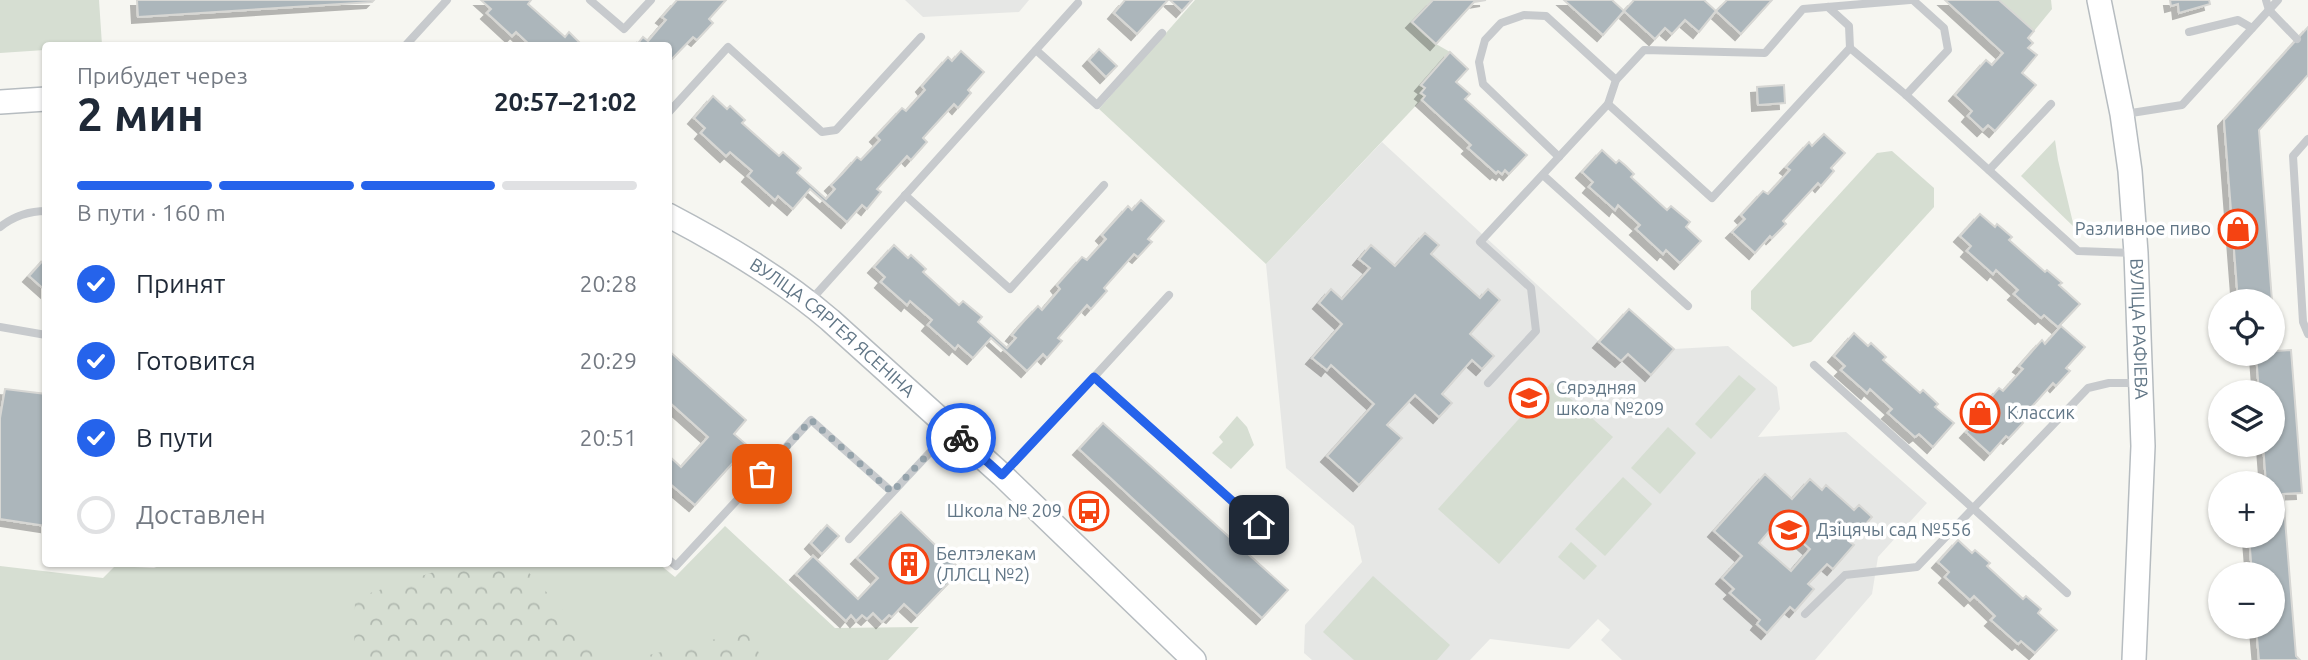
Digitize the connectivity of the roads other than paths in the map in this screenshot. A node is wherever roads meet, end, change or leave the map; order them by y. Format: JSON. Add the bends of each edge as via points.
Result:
{"nodes":[{"id":1,"x":447,"y":0,"type":"edge"},
{"id":2,"x":590,"y":0,"type":"edge"},
{"id":3,"x":651,"y":0,"type":"edge"},
{"id":4,"x":1911,"y":0,"type":"edge"},
{"id":5,"x":2099,"y":0,"type":"edge"},
{"id":6,"x":2266,"y":0,"type":"edge"},
{"id":7,"x":2278,"y":0,"type":"edge"},
{"id":8,"x":1078,"y":3,"type":"dead end"},
{"id":9,"x":1828,"y":8,"type":"junction"},
{"id":10,"x":2269,"y":9,"type":"junction"},
{"id":11,"x":2252,"y":28,"type":"junction"},
{"id":12,"x":2189,"y":32,"type":"dead end"},
{"id":13,"x":1162,"y":33,"type":"dead end"},
{"id":14,"x":921,"y":37,"type":"dead end"},
{"id":15,"x":2297,"y":39,"type":"dead end"},
{"id":16,"x":409,"y":42,"type":"edge"},
{"id":17,"x":1850,"y":48,"type":"junction"},
{"id":18,"x":1036,"y":50,"type":"junction"},
{"id":19,"x":1616,"y":80,"type":"junction"},
{"id":20,"x":1906,"y":95,"type":"junction"},
{"id":21,"x":42,"y":99,"type":"edge"},
{"id":22,"x":0,"y":102,"type":"edge"},
{"id":23,"x":1608,"y":104,"type":"junction"},
{"id":24,"x":2051,"y":104,"type":"dead end"},
{"id":25,"x":672,"y":109,"type":"edge"},
{"id":26,"x":2122,"y":114,"type":"junction"},
{"id":27,"x":2308,"y":139,"type":"edge"},
{"id":28,"x":1559,"y":157,"type":"junction"},
{"id":29,"x":1989,"y":170,"type":"junction"},
{"id":30,"x":1543,"y":175,"type":"junction"},
{"id":31,"x":1104,"y":185,"type":"dead end"},
{"id":32,"x":905,"y":195,"type":"junction"},
{"id":33,"x":42,"y":211,"type":"edge"},
{"id":34,"x":672,"y":217,"type":"edge"},
{"id":35,"x":0,"y":227,"type":"edge"},
{"id":36,"x":2136,"y":253,"type":"junction"},
{"id":37,"x":1169,"y":295,"type":"dead end"},
{"id":38,"x":809,"y":302,"type":"junction"},
{"id":39,"x":1688,"y":306,"type":"dead end"},
{"id":40,"x":0,"y":327,"type":"edge"},
{"id":41,"x":42,"y":334,"type":"edge"},
{"id":42,"x":2308,"y":334,"type":"edge"},
{"id":43,"x":1814,"y":365,"type":"dead end"},
{"id":44,"x":1094,"y":377,"type":"junction"},
{"id":45,"x":1488,"y":383,"type":"dead end"},
{"id":46,"x":2142,"y":383,"type":"junction"},
{"id":47,"x":951,"y":430,"type":"junction"},
{"id":48,"x":1002,"y":475,"type":"junction"},
{"id":49,"x":892,"y":492,"type":"junction"},
{"id":50,"x":1972,"y":507,"type":"junction"},
{"id":51,"x":849,"y":539,"type":"dead end"},
{"id":52,"x":1280,"y":544,"type":"dead end"},
{"id":53,"x":672,"y":562,"type":"edge"},
{"id":54,"x":2067,"y":593,"type":"dead end"},
{"id":55,"x":1805,"y":614,"type":"dead end"},
{"id":56,"x":1194,"y":660,"type":"edge"},
{"id":57,"x":2134,"y":660,"type":"edge"}],
"edges":[{"from":1,"to":16,"type":"lane"},
{"from":2,"to":3,"type":"lane","via":[[624,29]]},
{"from":4,"to":9,"type":"lane"},
{"from":4,"to":20,"type":"lane","via":[[1944,28],[1948,50]]},
{"from":5,"to":26,"type":"main road","name":"ВУЛІЦА РАФІЕВА"},
{"from":6,"to":10,"type":"lane"},
{"from":7,"to":10,"type":"lane"},
{"from":8,"to":18,"type":"lane"},
{"from":9,"to":17,"type":"lane","via":[[1849,26]]},
{"from":9,"to":19,"type":"lane","via":[[1803,9],[1765,53],[1644,50]]},
{"from":10,"to":11,"type":"lane"},
{"from":10,"to":15,"type":"lane"},
{"from":11,"to":12,"type":"lane","via":[[2238,20]]},
{"from":11,"to":26,"type":"lane","via":[[2182,105]]},
{"from":13,"to":18,"type":"lane","via":[[1097,105]]},
{"from":14,"to":25,"type":"lane","via":[[836,130],[822,132],[728,47]]},
{"from":17,"to":20,"type":"lane"},
{"from":17,"to":23,"type":"lane","via":[[1712,198]]},
{"from":18,"to":32,"type":"lane"},
{"from":19,"to":23,"type":"lane"},
{"from":19,"to":28,"type":"lane","via":[[1546,16],[1524,15],[1501,23],[1485,40],[1479,62],[1483,84]]},
{"from":20,"to":29,"type":"lane"},
{"from":21,"to":22,"type":"main road"},
{"from":23,"to":28,"type":"lane"},
{"from":24,"to":29,"type":"lane"},
{"from":26,"to":36,"type":"main road","name":"ВУЛІЦА РАФІЕВА"},
{"from":27,"to":42,"type":"lane","via":[[2293,156],[2303,322]]},
{"from":28,"to":30,"type":"lane"},
{"from":29,"to":36,"type":"lane","via":[[2078,251]]},
{"from":30,"to":39,"type":"lane"},
{"from":30,"to":45,"type":"lane","via":[[1480,242],[1531,288],[1536,331]]},
{"from":31,"to":32,"type":"lane","via":[[1010,289]]},
{"from":32,"to":38,"type":"lane"},
{"from":33,"to":35,"type":"lane","via":[[24,213]]},
{"from":34,"to":38,"type":"main road","name":"ВУЛІЦА СЯРГЕЯ ЯСЕНІНА"},
{"from":36,"to":46,"type":"main road","name":"ВУЛІЦА РАФІЕВА"},
{"from":37,"to":44,"type":"lane"},
{"from":38,"to":47,"type":"main road","name":"ВУЛІЦА СЯРГЕЯ ЯСЕНІНА"},
{"from":40,"to":41,"type":"lane"},
{"from":43,"to":50,"type":"lane"},
{"from":44,"to":48,"type":"lane"},
{"from":44,"to":52,"type":"lane"},
{"from":46,"to":50,"type":"lane","via":[[2088,388]]},
{"from":46,"to":57,"type":"main road","name":"ВУЛІЦА РАФІЕВА"},
{"from":47,"to":48,"type":"main road","name":"ВУЛІЦА СЯРГЕЯ ЯСЕНІНА"},
{"from":47,"to":49,"type":"lane"},
{"from":48,"to":56,"type":"main road","name":"ВУЛІЦА СЯРГЕЯ ЯСЕНІНА"},
{"from":49,"to":51,"type":"lane"},
{"from":49,"to":53,"type":"lane","via":[[811,420],[676,566]]},
{"from":50,"to":54,"type":"lane"},
{"from":50,"to":55,"type":"lane","via":[[1917,567],[1845,575]]}]}
